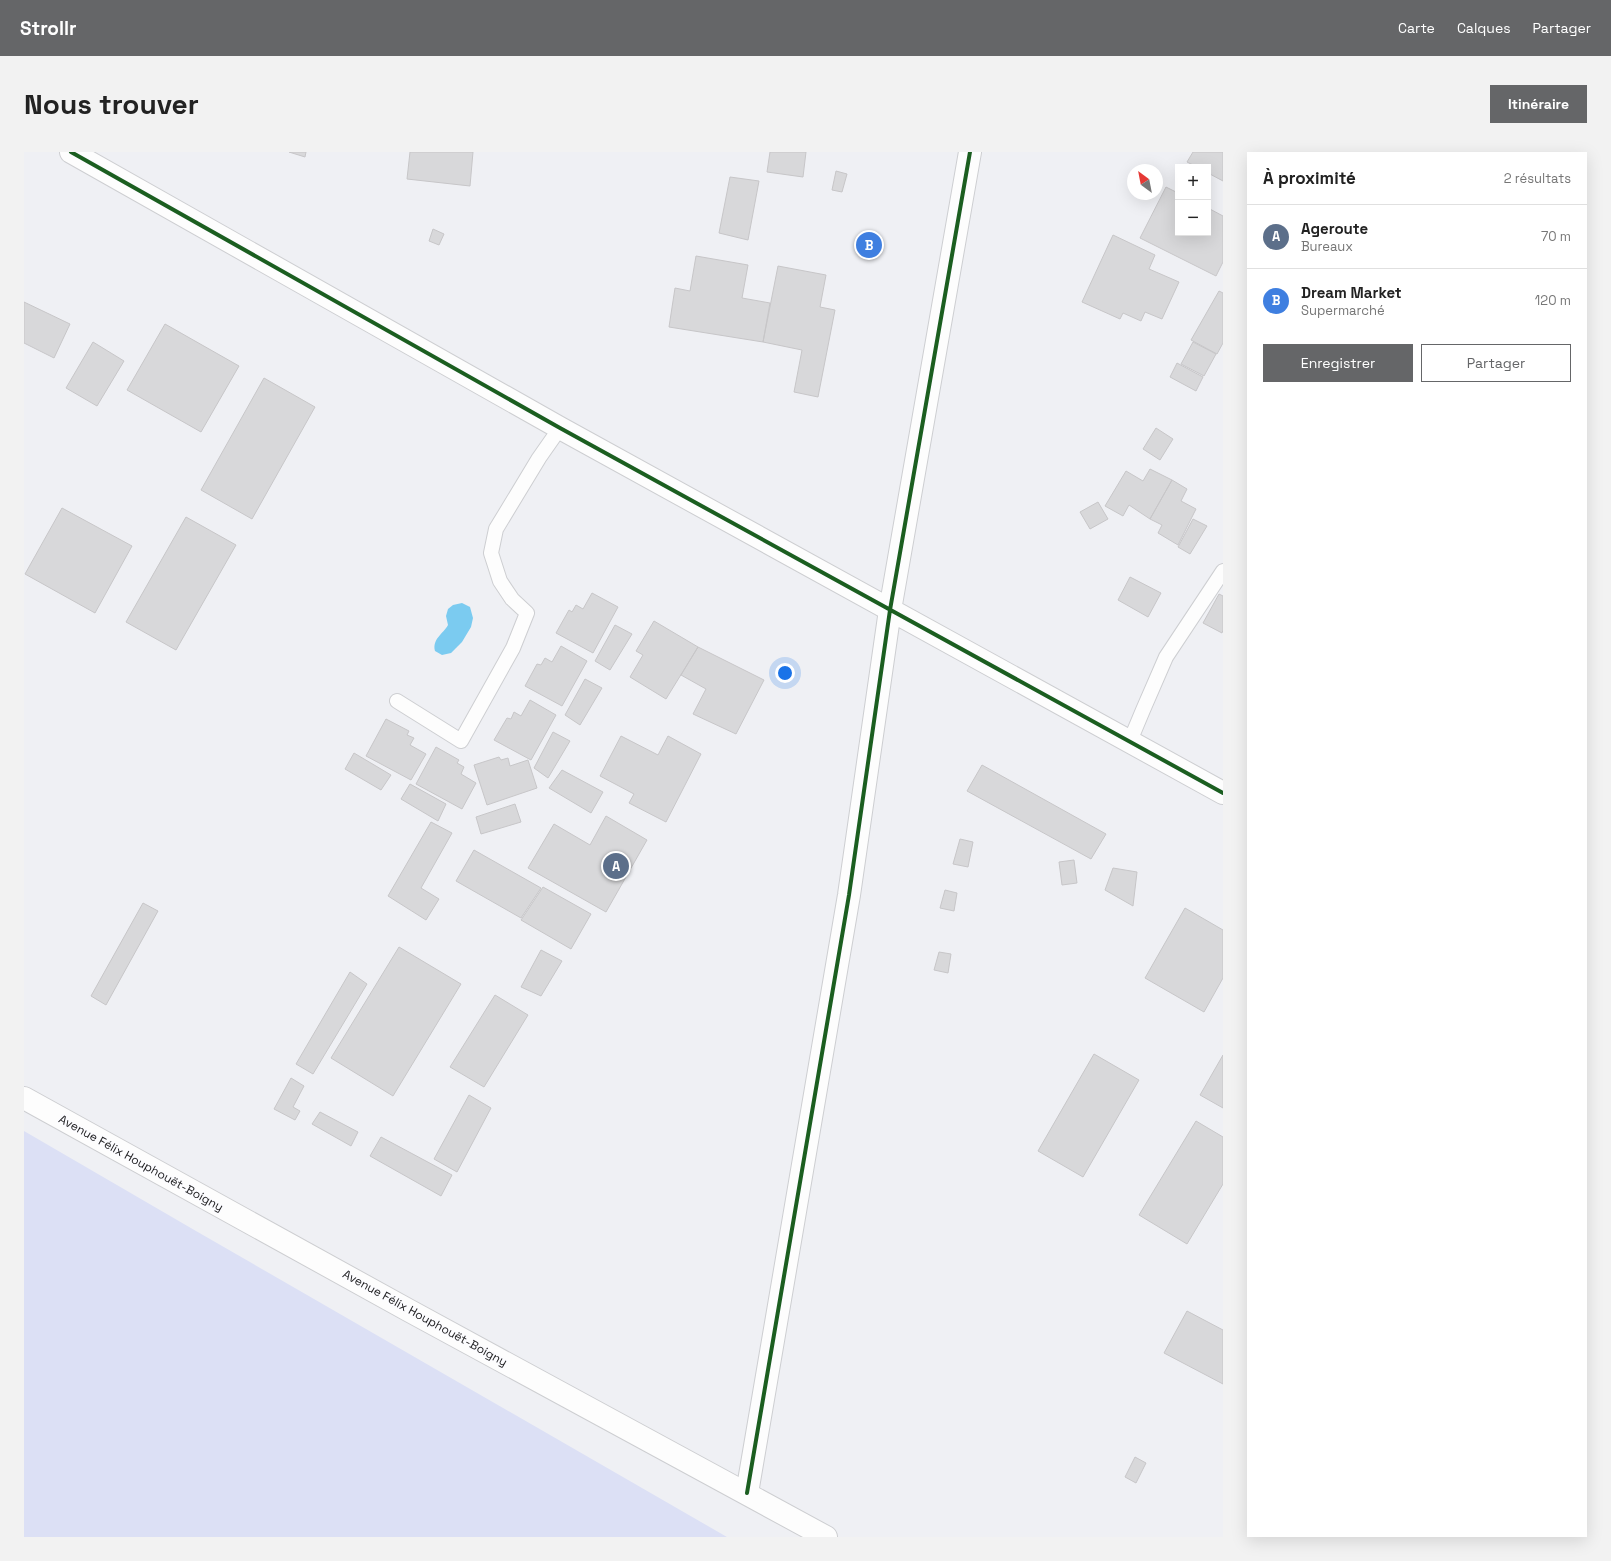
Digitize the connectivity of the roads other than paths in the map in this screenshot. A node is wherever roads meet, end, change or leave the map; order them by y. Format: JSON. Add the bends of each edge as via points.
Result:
{"nodes":[{"id":1,"x":71,"y":152,"type":"edge"},
{"id":2,"x":970,"y":152,"type":"edge"},
{"id":3,"x":560,"y":428,"type":"junction"},
{"id":4,"x":1223,"y":571,"type":"edge"},
{"id":5,"x":890,"y":610,"type":"junction"},
{"id":6,"x":397,"y":701,"type":"dead end"},
{"id":7,"x":1130,"y":741,"type":"junction"},
{"id":8,"x":1223,"y":793,"type":"edge"},
{"id":9,"x":24,"y":1098,"type":"edge"},
{"id":10,"x":746,"y":1493,"type":"junction"},
{"id":11,"x":826,"y":1537,"type":"edge"}],
"edges":[{"from":1,"to":3,"type":"main road"},
{"from":2,"to":5,"type":"main road"},
{"from":3,"to":5,"type":"main road"},
{"from":3,"to":6,"type":"lane","via":[[496,529],[491,553],[500,581],[512,599],[527,613],[513,648],[461,740]]},
{"from":4,"to":7,"type":"lane","via":[[1166,657]]},
{"from":5,"to":7,"type":"main road"},
{"from":5,"to":10,"type":"main road","via":[[849,895]]},
{"from":7,"to":8,"type":"main road"},
{"from":9,"to":10,"type":"main road","name":"Avenue Félix Houphouët-Boigny"},
{"from":10,"to":11,"type":"main road","name":"Avenue Félix Houphouët-Boigny"}]}
